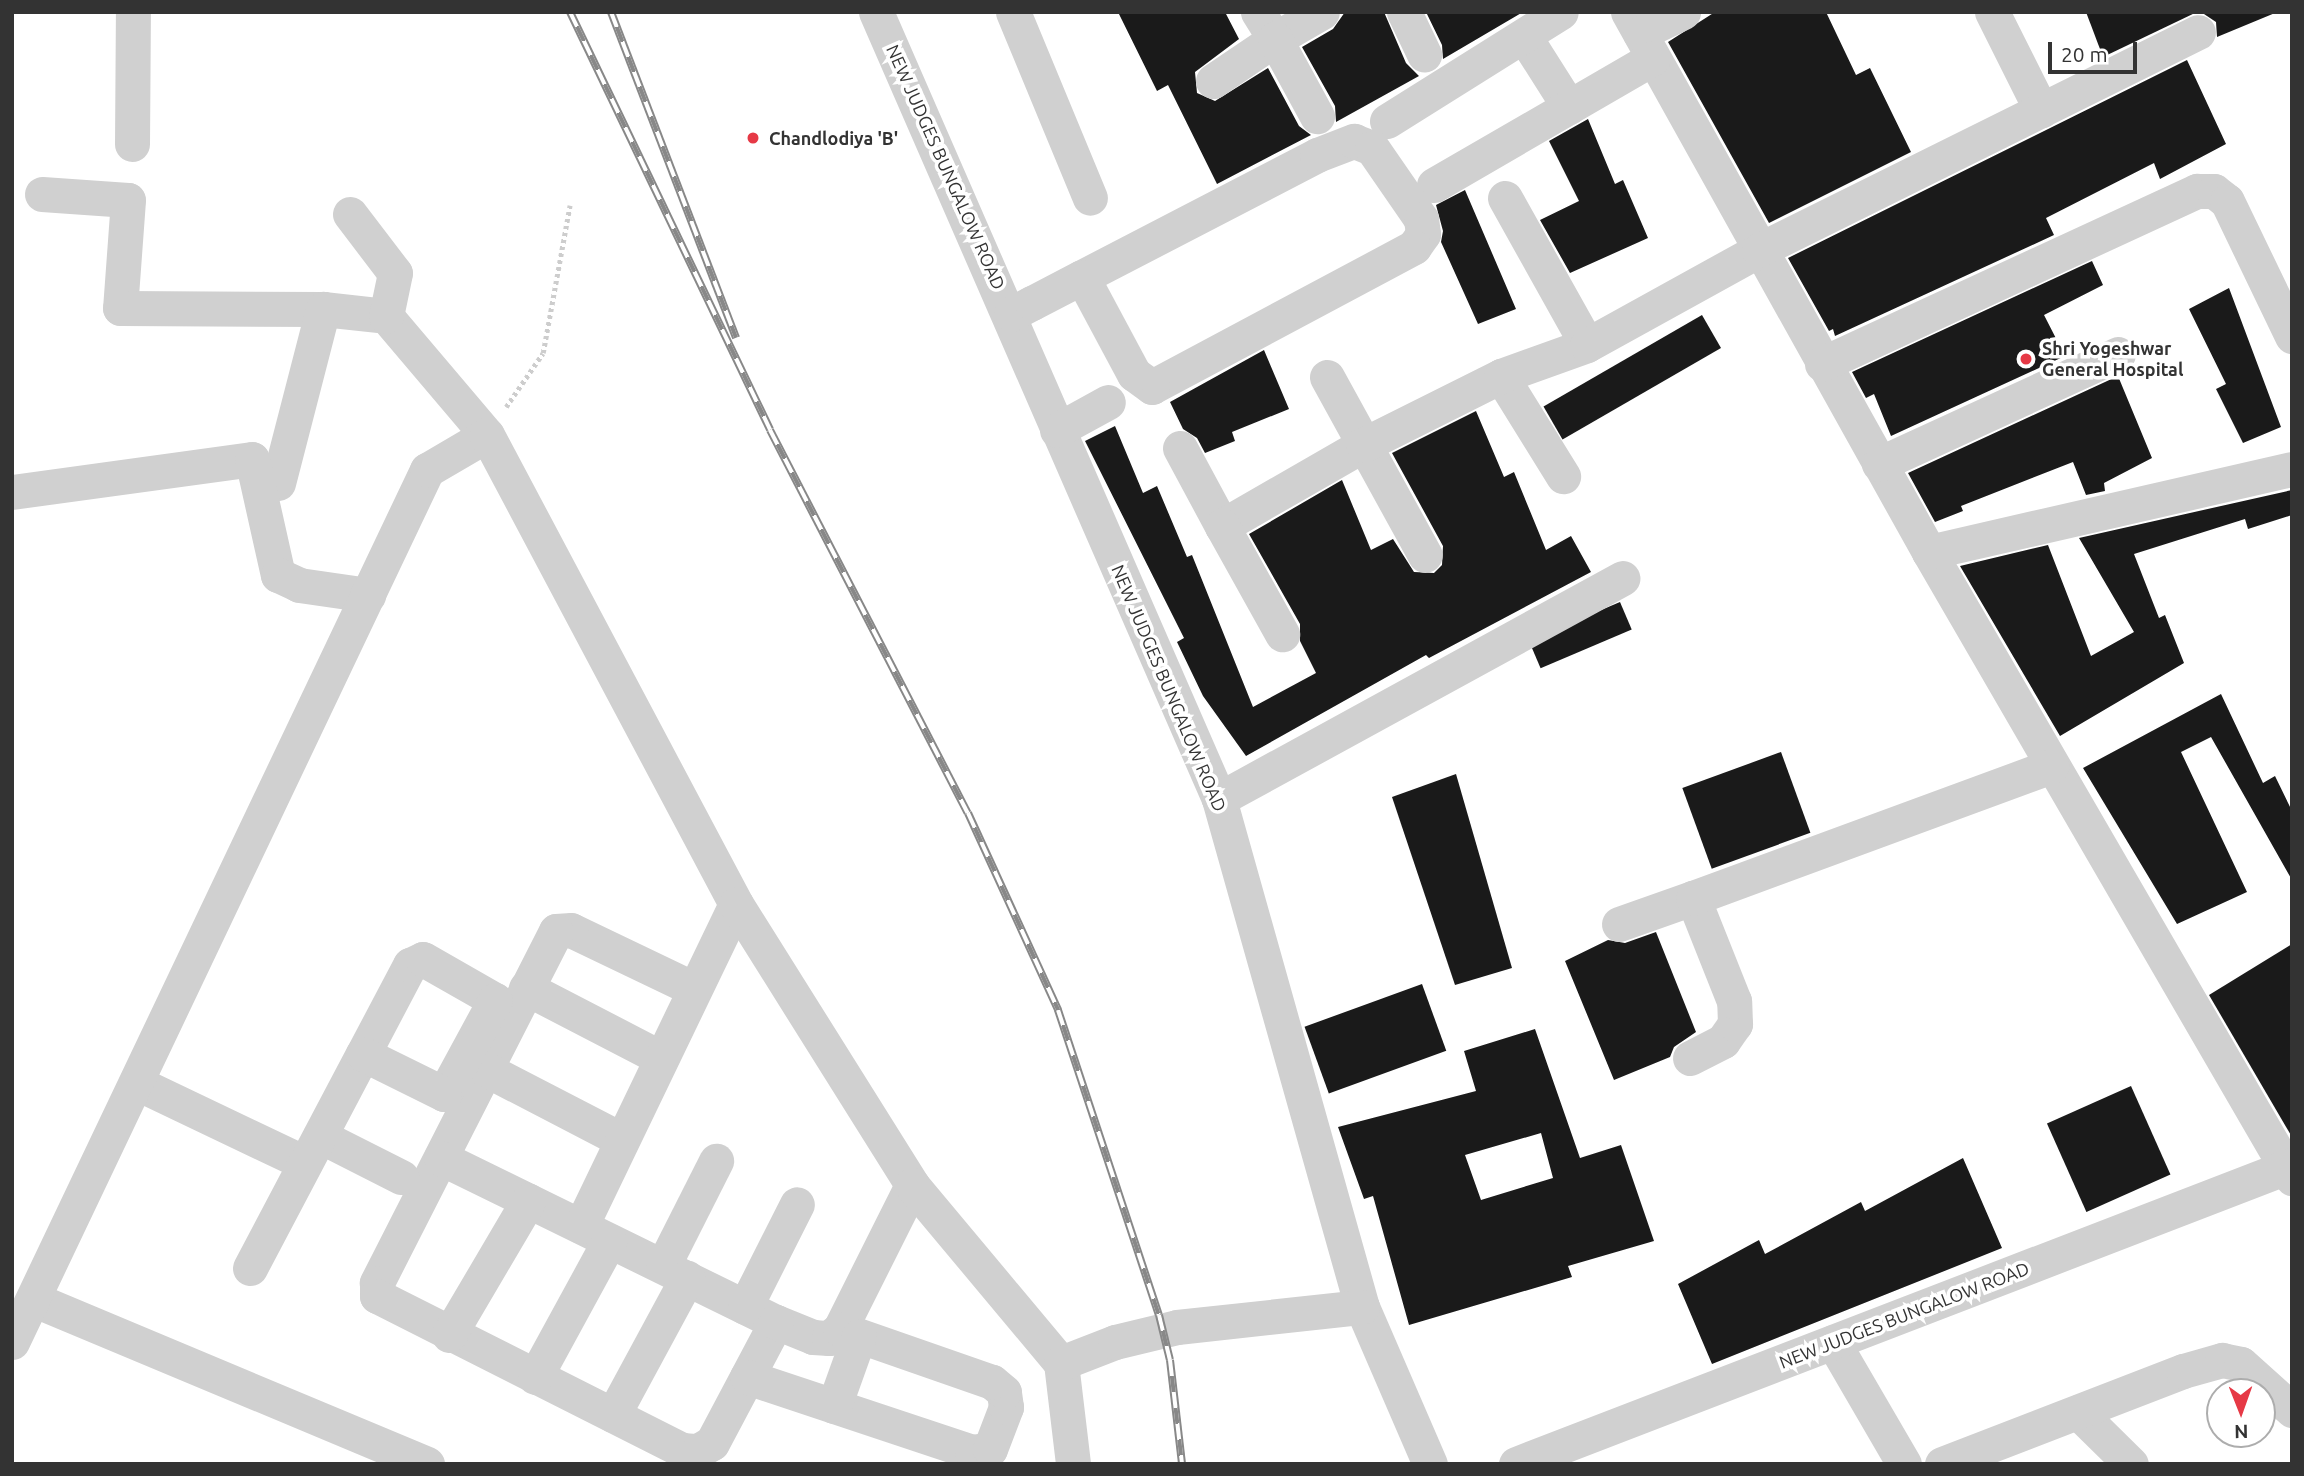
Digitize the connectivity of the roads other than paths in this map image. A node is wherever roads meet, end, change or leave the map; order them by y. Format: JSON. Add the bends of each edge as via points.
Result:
{"nodes":[{"id":1,"x":133,"y":12,"type":"edge"},
{"id":2,"x":876,"y":12,"type":"edge"},
{"id":3,"x":1013,"y":12,"type":"edge"},
{"id":4,"x":1322,"y":12,"type":"edge"},
{"id":5,"x":1404,"y":12,"type":"edge"},
{"id":6,"x":1561,"y":12,"type":"edge"},
{"id":7,"x":1683,"y":12,"type":"edge"},
{"id":8,"x":1992,"y":12,"type":"edge"},
{"id":9,"x":1267,"y":26,"type":"edge"},
{"id":10,"x":2198,"y":32,"type":"dead end"},
{"id":11,"x":1640,"y":34,"type":"edge"},
{"id":12,"x":1524,"y":36,"type":"junction"},
{"id":13,"x":1424,"y":54,"type":"dead end"},
{"id":14,"x":1213,"y":82,"type":"dead end"},
{"id":15,"x":1569,"y":107,"type":"junction"},
{"id":16,"x":2041,"y":110,"type":"junction"},
{"id":17,"x":1317,"y":117,"type":"dead end"},
{"id":18,"x":1387,"y":121,"type":"dead end"},
{"id":19,"x":132,"y":144,"type":"dead end"},
{"id":20,"x":1434,"y":184,"type":"dead end"},
{"id":21,"x":42,"y":194,"type":"dead end"},
{"id":22,"x":1090,"y":198,"type":"dead end"},
{"id":23,"x":1505,"y":198,"type":"dead end"},
{"id":24,"x":351,"y":214,"type":"dead end"},
{"id":25,"x":1759,"y":250,"type":"junction"},
{"id":26,"x":1083,"y":277,"type":"junction"},
{"id":27,"x":323,"y":309,"type":"junction"},
{"id":28,"x":1011,"y":314,"type":"junction"},
{"id":29,"x":386,"y":316,"type":"junction"},
{"id":30,"x":2292,"y":336,"type":"edge"},
{"id":31,"x":1587,"y":345,"type":"junction"},
{"id":32,"x":2118,"y":354,"type":"dead end"},
{"id":33,"x":1822,"y":364,"type":"junction"},
{"id":34,"x":1502,"y":376,"type":"junction"},
{"id":35,"x":1327,"y":377,"type":"dead end"},
{"id":36,"x":1108,"y":401,"type":"dead end"},
{"id":37,"x":1057,"y":430,"type":"junction"},
{"id":38,"x":487,"y":435,"type":"junction"},
{"id":39,"x":1363,"y":445,"type":"junction"},
{"id":40,"x":1180,"y":448,"type":"dead end"},
{"id":41,"x":1879,"y":464,"type":"junction"},
{"id":42,"x":2292,"y":469,"type":"edge"},
{"id":43,"x":1563,"y":476,"type":"dead end"},
{"id":44,"x":278,"y":483,"type":"dead end"},
{"id":45,"x":12,"y":492,"type":"edge"},
{"id":46,"x":1222,"y":526,"type":"junction"},
{"id":47,"x":1929,"y":552,"type":"junction"},
{"id":48,"x":1424,"y":555,"type":"dead end"},
{"id":49,"x":1622,"y":578,"type":"dead end"},
{"id":50,"x":368,"y":595,"type":"junction"},
{"id":51,"x":1282,"y":634,"type":"dead end"},
{"id":52,"x":2052,"y":766,"type":"junction"},
{"id":53,"x":1220,"y":799,"type":"junction"},
{"id":54,"x":1693,"y":898,"type":"junction"},
{"id":55,"x":736,"y":904,"type":"junction"},
{"id":56,"x":1619,"y":924,"type":"dead end"},
{"id":57,"x":526,"y":988,"type":"junction"},
{"id":58,"x":694,"y":989,"type":"junction"},
{"id":59,"x":363,"y":1054,"type":"dead end"},
{"id":60,"x":662,"y":1058,"type":"junction"},
{"id":61,"x":1689,"y":1058,"type":"dead end"},
{"id":62,"x":485,"y":1069,"type":"junction"},
{"id":63,"x":138,"y":1083,"type":"junction"},
{"id":64,"x":622,"y":1140,"type":"junction"},
{"id":65,"x":313,"y":1149,"type":"junction"},
{"id":66,"x":440,"y":1158,"type":"junction"},
{"id":67,"x":716,"y":1161,"type":"dead end"},
{"id":68,"x":2289,"y":1171,"type":"edge"},
{"id":69,"x":401,"y":1177,"type":"dead end"},
{"id":70,"x":912,"y":1185,"type":"junction"},
{"id":71,"x":528,"y":1201,"type":"junction"},
{"id":72,"x":797,"y":1204,"type":"dead end"},
{"id":73,"x":595,"y":1233,"type":"junction"},
{"id":74,"x":250,"y":1268,"type":"dead end"},
{"id":75,"x":675,"y":1272,"type":"junction"},
{"id":76,"x":35,"y":1300,"type":"junction"},
{"id":77,"x":745,"y":1307,"type":"junction"},
{"id":78,"x":1362,"y":1307,"type":"junction"},
{"id":79,"x":776,"y":1322,"type":"junction"},
{"id":80,"x":850,"y":1333,"type":"junction"},
{"id":81,"x":449,"y":1335,"type":"junction"},
{"id":82,"x":12,"y":1342,"type":"edge"},
{"id":83,"x":1833,"y":1342,"type":"junction"},
{"id":84,"x":1060,"y":1363,"type":"junction"},
{"id":85,"x":535,"y":1377,"type":"junction"},
{"id":86,"x":747,"y":1377,"type":"junction"},
{"id":87,"x":2292,"y":1410,"type":"edge"},
{"id":88,"x":2077,"y":1412,"type":"junction"},
{"id":89,"x":613,"y":1415,"type":"junction"},
{"id":90,"x":837,"y":1417,"type":"junction"},
{"id":91,"x":427,"y":1464,"type":"edge"},
{"id":92,"x":958,"y":1464,"type":"edge"},
{"id":93,"x":1073,"y":1464,"type":"edge"},
{"id":94,"x":1430,"y":1464,"type":"edge"},
{"id":95,"x":1516,"y":1464,"type":"edge"},
{"id":96,"x":1904,"y":1464,"type":"edge"},
{"id":97,"x":1942,"y":1464,"type":"edge"},
{"id":98,"x":2131,"y":1464,"type":"edge"}],
"edges":[{"from":1,"to":19,"type":"street"},
{"from":2,"to":28,"type":"street","name":"NEW JUDGES BUNGALOW ROAD"},
{"from":3,"to":22,"type":"street"},
{"from":4,"to":9,"type":"street"},
{"from":5,"to":13,"type":"street"},
{"from":6,"to":12,"type":"street"},
{"from":7,"to":11,"type":"street"},
{"from":8,"to":16,"type":"street"},
{"from":9,"to":14,"type":"street"},
{"from":9,"to":17,"type":"street"},
{"from":10,"to":16,"type":"street"},
{"from":11,"to":15,"type":"street"},
{"from":11,"to":25,"type":"street"},
{"from":12,"to":15,"type":"street"},
{"from":12,"to":18,"type":"street"},
{"from":15,"to":20,"type":"street"},
{"from":16,"to":25,"type":"street"},
{"from":21,"to":27,"type":"street","via":[[128,200],[120,308]]},
{"from":23,"to":31,"type":"street"},
{"from":24,"to":29,"type":"street","via":[[395,273]]},
{"from":25,"to":31,"type":"street"},
{"from":25,"to":33,"type":"street"},
{"from":26,"to":26,"type":"street","via":[[1134,374],[1152,387],[1414,247],[1423,234],[1421,219],[1372,148],[1354,141],[1317,155]]},
{"from":26,"to":28,"type":"street"},
{"from":27,"to":29,"type":"street"},
{"from":27,"to":44,"type":"street"},
{"from":28,"to":37,"type":"street","name":"NEW JUDGES BUNGALOW ROAD"},
{"from":29,"to":38,"type":"street"},
{"from":30,"to":33,"type":"street","via":[[2227,201],[2214,191],[2197,191]]},
{"from":31,"to":34,"type":"street"},
{"from":32,"to":41,"type":"street"},
{"from":33,"to":41,"type":"street"},
{"from":34,"to":39,"type":"street"},
{"from":34,"to":43,"type":"street"},
{"from":35,"to":39,"type":"street"},
{"from":36,"to":37,"type":"street"},
{"from":37,"to":53,"type":"street","name":"NEW JUDGES BUNGALOW ROAD"},
{"from":38,"to":50,"type":"street","via":[[427,470]]},
{"from":38,"to":55,"type":"street"},
{"from":39,"to":46,"type":"street"},
{"from":39,"to":48,"type":"street"},
{"from":40,"to":46,"type":"street"},
{"from":41,"to":47,"type":"street"},
{"from":42,"to":47,"type":"street"},
{"from":45,"to":50,"type":"street","via":[[252,459],[278,575],[299,585]]},
{"from":46,"to":51,"type":"street"},
{"from":47,"to":52,"type":"street"},
{"from":49,"to":53,"type":"street"},
{"from":50,"to":63,"type":"street"},
{"from":52,"to":54,"type":"street"},
{"from":52,"to":68,"type":"street"},
{"from":53,"to":78,"type":"street","name":"NEW JUDGES BUNGALOW ROAD"},
{"from":54,"to":56,"type":"street"},
{"from":54,"to":61,"type":"street","via":[[1734,1001],[1735,1024],[1723,1041]]},
{"from":55,"to":58,"type":"street"},
{"from":55,"to":70,"type":"street"},
{"from":57,"to":58,"type":"street","via":[[556,931],[563,928]]},
{"from":57,"to":60,"type":"street"},
{"from":57,"to":62,"type":"street"},
{"from":58,"to":60,"type":"street"},
{"from":59,"to":65,"type":"street"},
{"from":60,"to":64,"type":"street"},
{"from":62,"to":64,"type":"street"},
{"from":62,"to":66,"type":"street"},
{"from":63,"to":65,"type":"street"},
{"from":63,"to":76,"type":"street"},
{"from":64,"to":73,"type":"street"},
{"from":65,"to":69,"type":"street"},
{"from":65,"to":74,"type":"street"},
{"from":66,"to":71,"type":"street"},
{"from":66,"to":81,"type":"street","via":[[377,1283],[377,1296]]},
{"from":67,"to":75,"type":"street"},
{"from":68,"to":83,"type":"street","name":"NEW JUDGES BUNGALOW ROAD"},
{"from":70,"to":80,"type":"street"},
{"from":70,"to":84,"type":"street"},
{"from":71,"to":73,"type":"street"},
{"from":71,"to":81,"type":"street"},
{"from":72,"to":77,"type":"street"},
{"from":73,"to":75,"type":"street"},
{"from":73,"to":85,"type":"street"},
{"from":75,"to":77,"type":"street"},
{"from":75,"to":89,"type":"street"},
{"from":76,"to":82,"type":"street"},
{"from":76,"to":91,"type":"street"},
{"from":77,"to":79,"type":"street"},
{"from":78,"to":84,"type":"street","via":[[1177,1327],[1115,1342]]},
{"from":78,"to":94,"type":"street","name":"NEW JUDGES BUNGALOW ROAD"},
{"from":79,"to":80,"type":"street","via":[[813,1337]]},
{"from":79,"to":86,"type":"street"},
{"from":80,"to":90,"type":"street"},
{"from":80,"to":90,"type":"street","via":[[992,1381],[1004,1392],[1006,1407],[990,1449],[972,1452]]},
{"from":81,"to":85,"type":"street"},
{"from":83,"to":95,"type":"street","name":"NEW JUDGES BUNGALOW ROAD"},
{"from":83,"to":96,"type":"street"},
{"from":84,"to":93,"type":"street"},
{"from":85,"to":89,"type":"street"},
{"from":86,"to":89,"type":"street","via":[[712,1443],[698,1451],[682,1450]]},
{"from":86,"to":90,"type":"street"},
{"from":87,"to":88,"type":"street","via":[[2241,1364],[2222,1360]]},
{"from":88,"to":97,"type":"street"},
{"from":88,"to":98,"type":"street"},
{"from":90,"to":92,"type":"street"}]}
